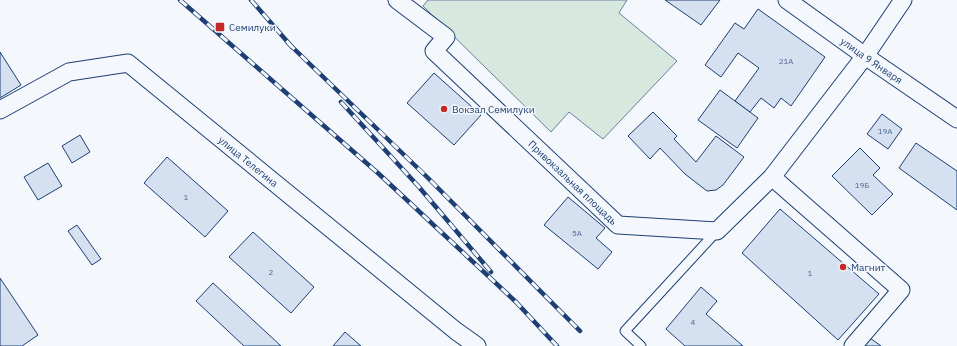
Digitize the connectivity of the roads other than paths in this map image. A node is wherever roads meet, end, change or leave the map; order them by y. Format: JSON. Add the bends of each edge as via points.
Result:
{"nodes":[{"id":1,"x":397,"y":0,"type":"edge"},
{"id":2,"x":787,"y":0,"type":"edge"},
{"id":3,"x":903,"y":0,"type":"edge"},
{"id":4,"x":865,"y":56,"type":"junction"},
{"id":5,"x":0,"y":110,"type":"edge"},
{"id":6,"x":957,"y":119,"type":"edge"},
{"id":7,"x":772,"y":177,"type":"junction"},
{"id":8,"x":717,"y":231,"type":"junction"},
{"id":9,"x":477,"y":346,"type":"edge"},
{"id":10,"x":641,"y":346,"type":"edge"},
{"id":11,"x":853,"y":346,"type":"edge"}],
"edges":[{"from":1,"to":8,"type":"street","name":"Привокзальная площадь","via":[[446,37],[434,51],[618,225]]},
{"from":2,"to":4,"type":"street","name":"улица 9 Января"},
{"from":3,"to":4,"type":"street"},
{"from":4,"to":6,"type":"street","name":"улица 9 Января"},
{"from":4,"to":7,"type":"street"},
{"from":5,"to":9,"type":"street","name":"улица Телегина","via":[[69,72],[128,63],[372,264]]},
{"from":7,"to":8,"type":"street"},
{"from":7,"to":11,"type":"street","via":[[901,290]]},
{"from":8,"to":10,"type":"lane","via":[[625,331]]}]}
